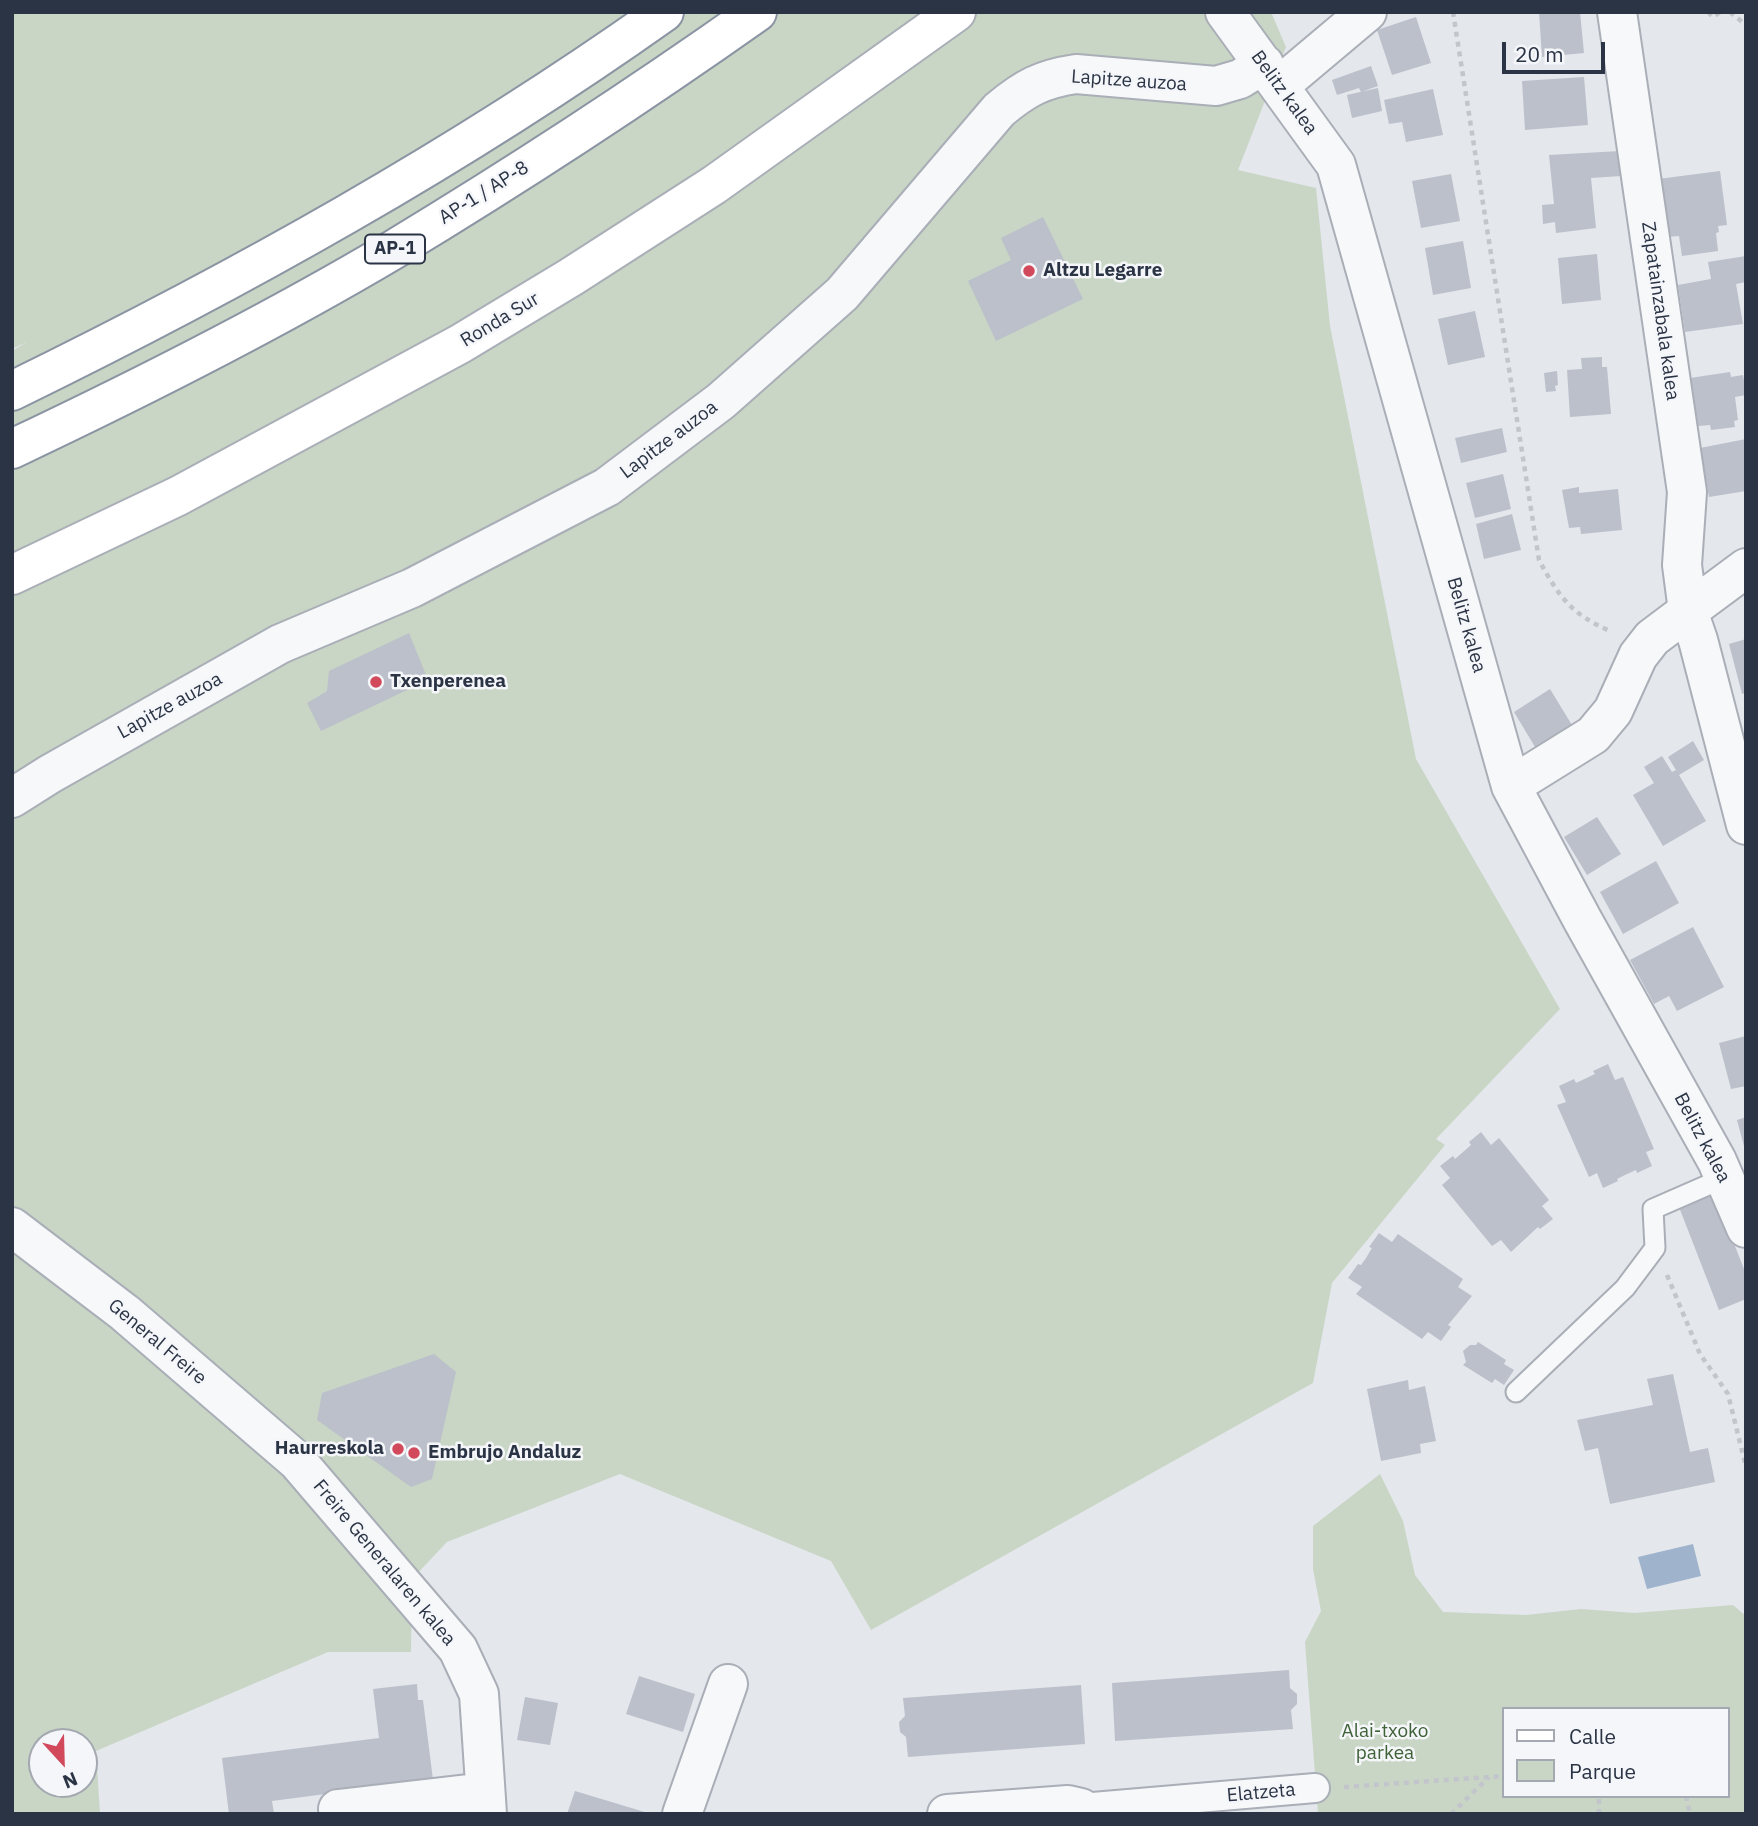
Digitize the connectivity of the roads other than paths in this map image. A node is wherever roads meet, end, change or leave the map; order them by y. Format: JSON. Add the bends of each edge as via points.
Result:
{"nodes":[{"id":1,"x":664,"y":12,"type":"edge"},
{"id":2,"x":757,"y":12,"type":"edge"},
{"id":3,"x":956,"y":12,"type":"edge"},
{"id":4,"x":1225,"y":12,"type":"edge"},
{"id":5,"x":1367,"y":12,"type":"edge"},
{"id":6,"x":1616,"y":12,"type":"edge"},
{"id":7,"x":1271,"y":75,"type":"junction"},
{"id":8,"x":12,"y":391,"type":"edge"},
{"id":9,"x":12,"y":449,"type":"edge"},
{"id":10,"x":1746,"y":568,"type":"edge"},
{"id":11,"x":12,"y":575,"type":"edge"},
{"id":12,"x":1688,"y":611,"type":"junction"},
{"id":13,"x":1511,"y":786,"type":"junction"},
{"id":14,"x":12,"y":798,"type":"edge"},
{"id":15,"x":1746,"y":825,"type":"edge"},
{"id":16,"x":1724,"y":1178,"type":"junction"},
{"id":17,"x":12,"y":1227,"type":"edge"},
{"id":18,"x":1746,"y":1228,"type":"edge"},
{"id":19,"x":1516,"y":1392,"type":"dead end"},
{"id":20,"x":297,"y":1461,"type":"joint"},
{"id":21,"x":728,"y":1684,"type":"dead end"},
{"id":22,"x":1315,"y":1788,"type":"road end"},
{"id":23,"x":486,"y":1803,"type":"edge"},
{"id":24,"x":1085,"y":1811,"type":"edge"},
{"id":25,"x":339,"y":1814,"type":"edge"},
{"id":26,"x":682,"y":1814,"type":"edge"},
{"id":27,"x":947,"y":1814,"type":"edge"}],
"edges":[{"from":1,"to":8,"type":"main road","number":"AP-1","via":[[364,206],[233,279]]},
{"from":2,"to":9,"type":"main road","name":"AP-1 / AP-8","number":"AP-1","via":[[648,89],[391,251],[197,358]]},
{"from":3,"to":11,"type":"main road","name":"Ronda Sur","via":[[714,185],[460,344],[178,496]]},
{"from":4,"to":7,"type":"street","name":"Belitz kalea"},
{"from":5,"to":7,"type":"street","name":"Lapitze auzoa"},
{"from":6,"to":12,"type":"street","name":"Zapatainzabala kalea","via":[[1687,492],[1682,565]]},
{"from":7,"to":13,"type":"street","name":"Belitz kalea","via":[[1336,165]]},
{"from":7,"to":14,"type":"street","name":"Lapitze auzoa","via":[[1216,86],[1076,74],[1022,90],[999,110],[842,295],[721,401],[607,487],[412,588],[280,644]]},
{"from":10,"to":12,"type":"street"},
{"from":12,"to":13,"type":"street","via":[[1652,638],[1638,656],[1613,710],[1593,735]]},
{"from":12,"to":15,"type":"street","name":"Zapatainzabala kalea"},
{"from":13,"to":16,"type":"street","name":"Belitz kalea"},
{"from":16,"to":18,"type":"street","name":"Belitz kalea"},
{"from":16,"to":19,"type":"lane","via":[[1653,1209],[1655,1248],[1625,1288]]},
{"from":17,"to":20,"type":"street","name":"General Freire","via":[[125,1313]]},
{"from":20,"to":23,"type":"street","name":"Freire Generalaren kalea","via":[[458,1649],[478,1694]]},
{"from":21,"to":26,"type":"street"},
{"from":22,"to":24,"type":"street","name":"Elatzeta"},
{"from":23,"to":25,"type":"street","name":"Freire Generalaren kalea","via":[[338,1809]]},
{"from":24,"to":27,"type":"street","name":"Elatzeta","via":[[1068,1805]]}]}
